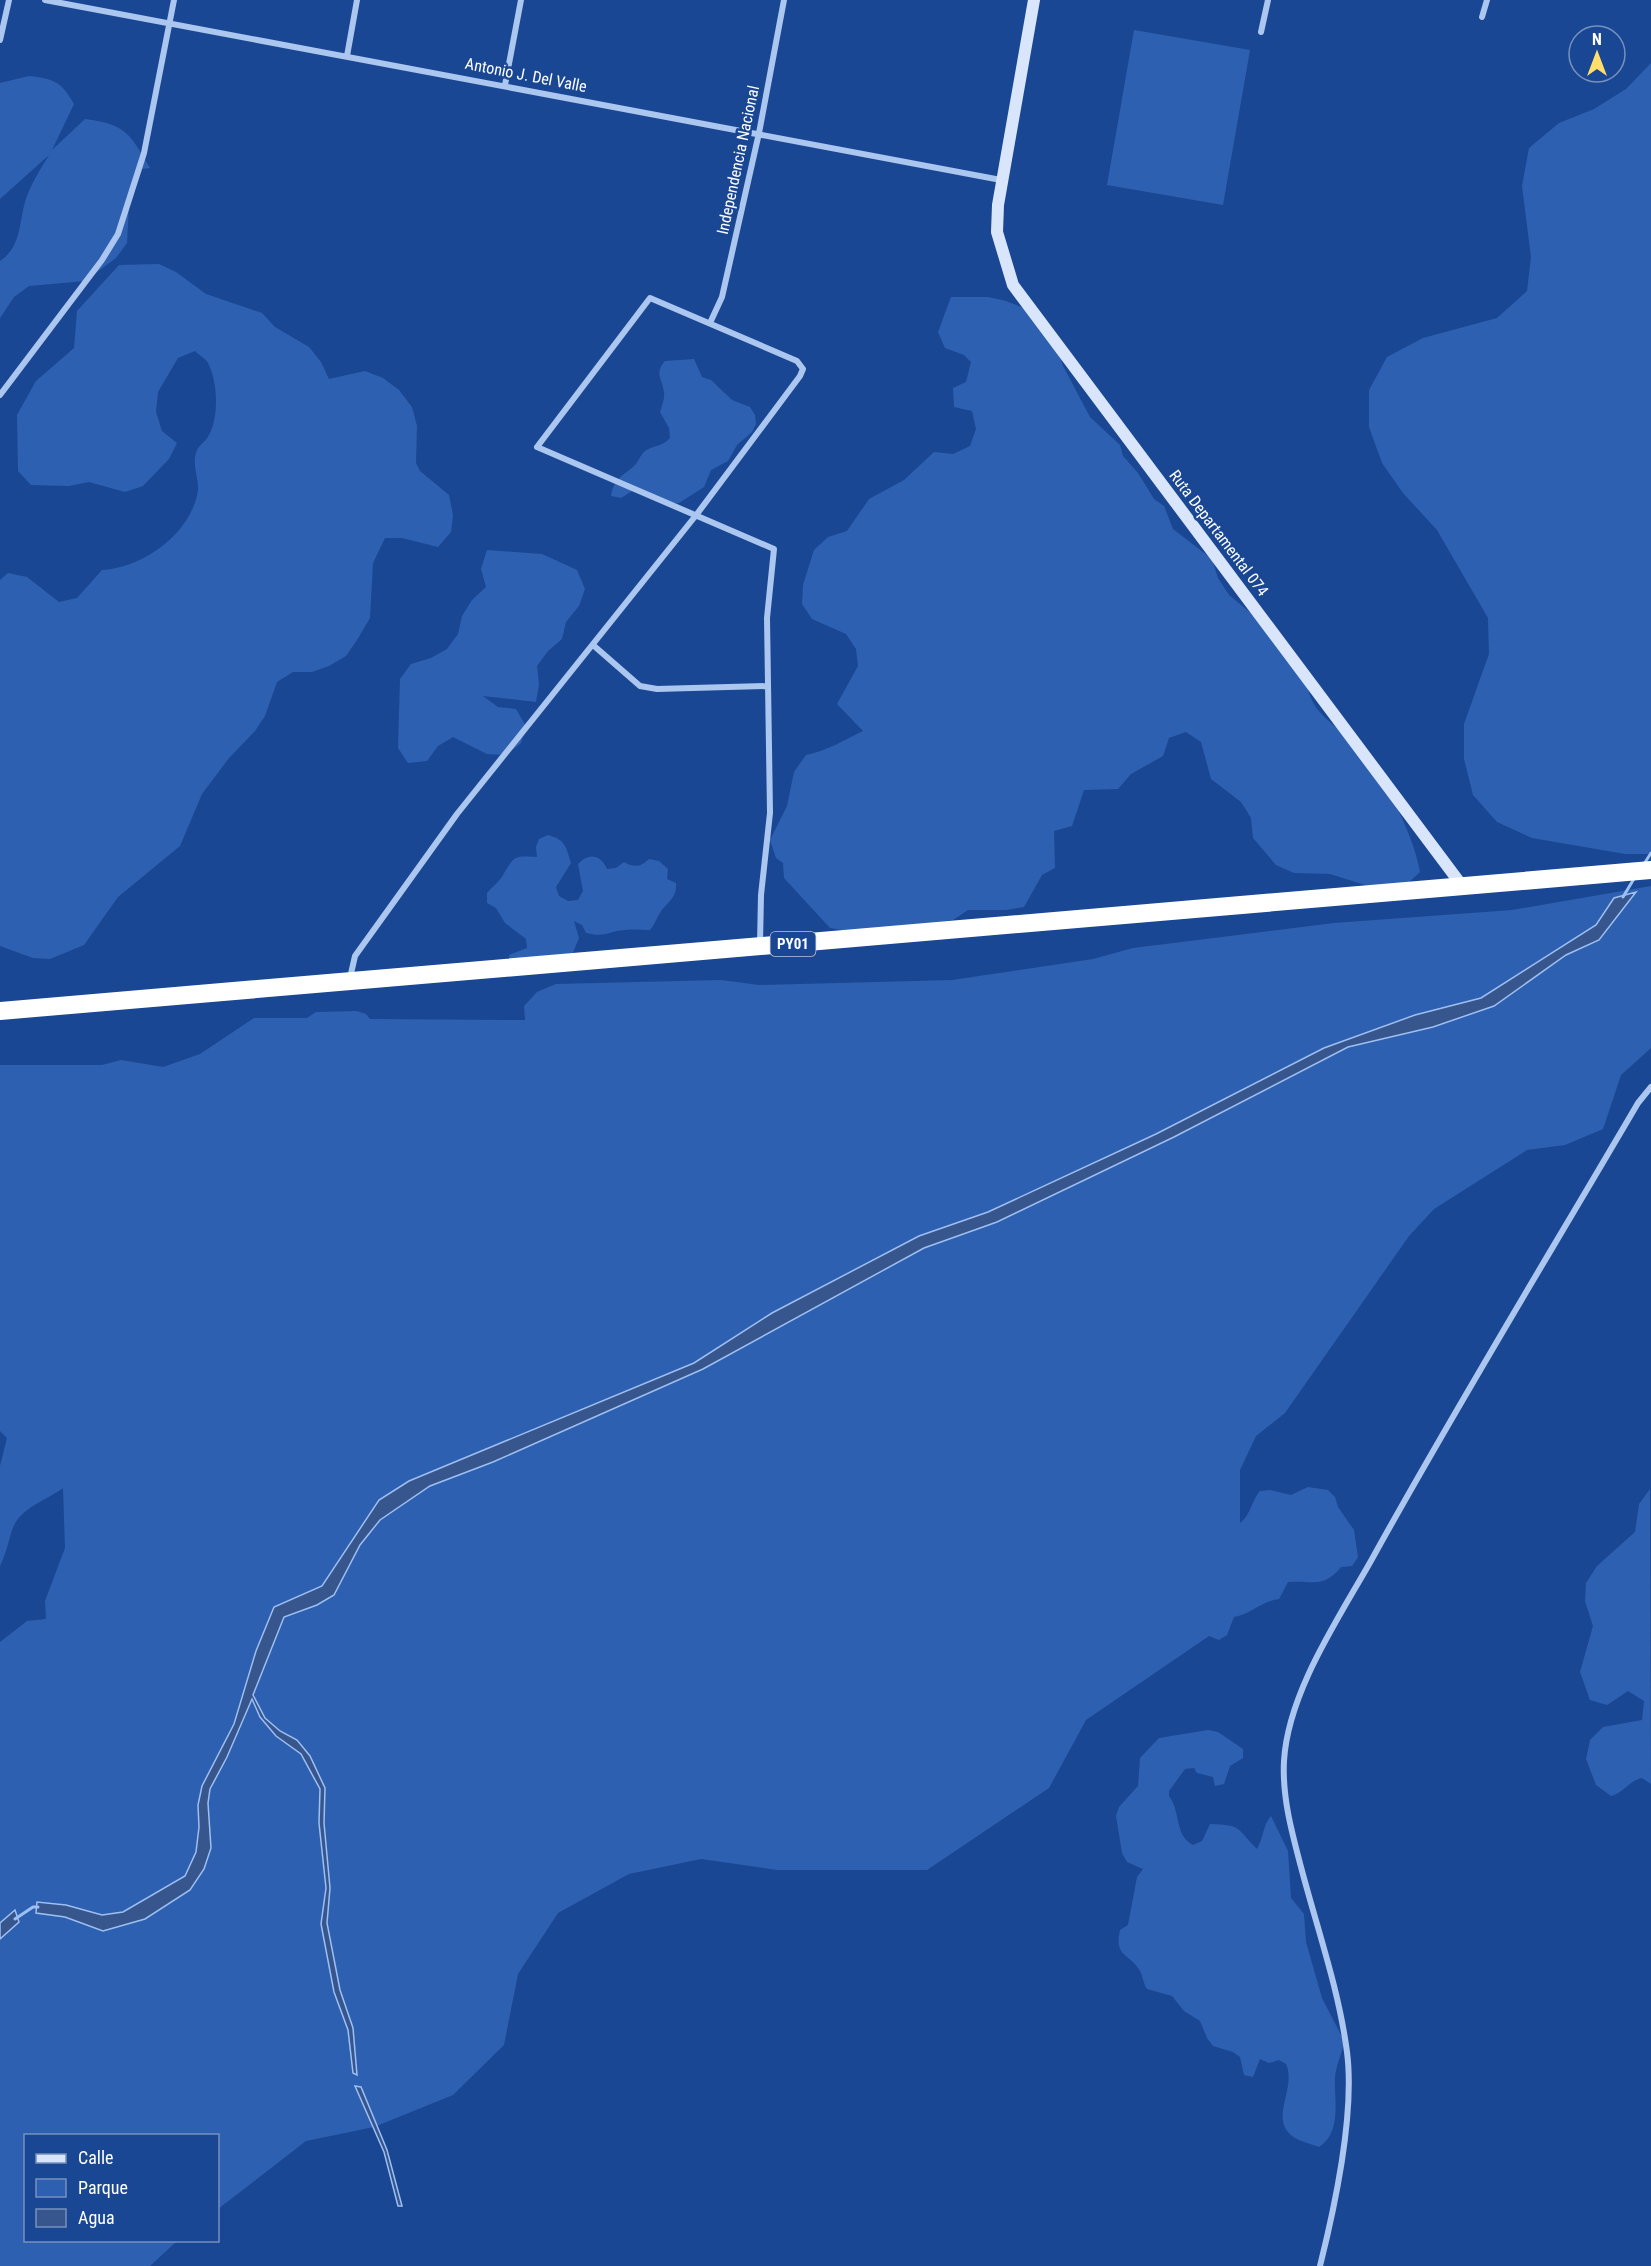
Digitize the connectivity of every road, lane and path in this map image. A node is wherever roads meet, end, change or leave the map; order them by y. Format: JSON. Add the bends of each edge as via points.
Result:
{"nodes":[{"id":1,"x":9,"y":0,"type":"edge"},
{"id":2,"x":45,"y":0,"type":"edge"},
{"id":3,"x":174,"y":0,"type":"edge"},
{"id":4,"x":357,"y":0,"type":"edge"},
{"id":5,"x":521,"y":0,"type":"edge"},
{"id":6,"x":784,"y":0,"type":"edge"},
{"id":7,"x":1034,"y":0,"type":"edge"},
{"id":8,"x":1268,"y":0,"type":"edge"},
{"id":9,"x":1487,"y":0,"type":"edge"},
{"id":10,"x":1482,"y":17,"type":"dead end"},
{"id":11,"x":169,"y":23,"type":"junction"},
{"id":12,"x":1261,"y":32,"type":"dead end"},
{"id":13,"x":0,"y":40,"type":"edge"},
{"id":14,"x":347,"y":56,"type":"junction"},
{"id":15,"x":505,"y":85,"type":"junction"},
{"id":16,"x":759,"y":133,"type":"junction"},
{"id":17,"x":1001,"y":180,"type":"junction"},
{"id":18,"x":710,"y":323,"type":"junction"},
{"id":19,"x":0,"y":395,"type":"edge"},
{"id":20,"x":697,"y":514,"type":"junction"},
{"id":21,"x":592,"y":645,"type":"junction"},
{"id":22,"x":768,"y":686,"type":"junction"},
{"id":23,"x":1651,"y":870,"type":"edge"},
{"id":24,"x":1463,"y":887,"type":"junction"},
{"id":25,"x":760,"y":947,"type":"junction"},
{"id":26,"x":349,"y":982,"type":"junction"},
{"id":27,"x":0,"y":1011,"type":"edge"},
{"id":28,"x":1651,"y":1087,"type":"edge"},
{"id":29,"x":1320,"y":2266,"type":"edge"}],
"edges":[{"from":1,"to":13,"type":"street"},
{"from":2,"to":11,"type":"street","name":"Antonio J. Del Valle"},
{"from":3,"to":11,"type":"street"},
{"from":4,"to":14,"type":"street"},
{"from":5,"to":15,"type":"street"},
{"from":6,"to":16,"type":"street","name":"Independencia Nacional"},
{"from":7,"to":17,"type":"street","name":"Ruta Departamental 074"},
{"from":8,"to":12,"type":"street"},
{"from":9,"to":10,"type":"street"},
{"from":11,"to":14,"type":"street","name":"Antonio J. Del Valle"},
{"from":11,"to":19,"type":"street","via":[[144,153],[118,234]]},
{"from":14,"to":15,"type":"street","name":"Antonio J. Del Valle"},
{"from":15,"to":16,"type":"street","name":"Antonio J. Del Valle"},
{"from":16,"to":17,"type":"street","name":"Antonio J. Del Valle"},
{"from":16,"to":18,"type":"street","name":"Independencia Nacional","via":[[722,297]]},
{"from":17,"to":24,"type":"street","name":"Ruta Departamental 074","via":[[997,232],[1013,285]]},
{"from":18,"to":20,"type":"street","via":[[797,361],[803,369]]},
{"from":18,"to":20,"type":"street","via":[[650,298],[537,447]]},
{"from":20,"to":21,"type":"street"},
{"from":20,"to":22,"type":"street","via":[[774,549],[767,618]]},
{"from":21,"to":22,"type":"street","via":[[640,686]]},
{"from":21,"to":26,"type":"street","via":[[457,814],[355,956]]},
{"from":22,"to":25,"type":"street","via":[[770,813]]},
{"from":23,"to":24,"type":"highway","number":"PY01"},
{"from":24,"to":25,"type":"highway","number":"PY01"},
{"from":25,"to":26,"type":"highway","number":"PY01"},
{"from":26,"to":27,"type":"highway","number":"PY01"},
{"from":28,"to":29,"type":"street","via":[[1403,1502],[1313,1666],[1289,1731],[1284,1761],[1291,1828],[1336,1998],[1348,2063],[1345,2129]]}]}
